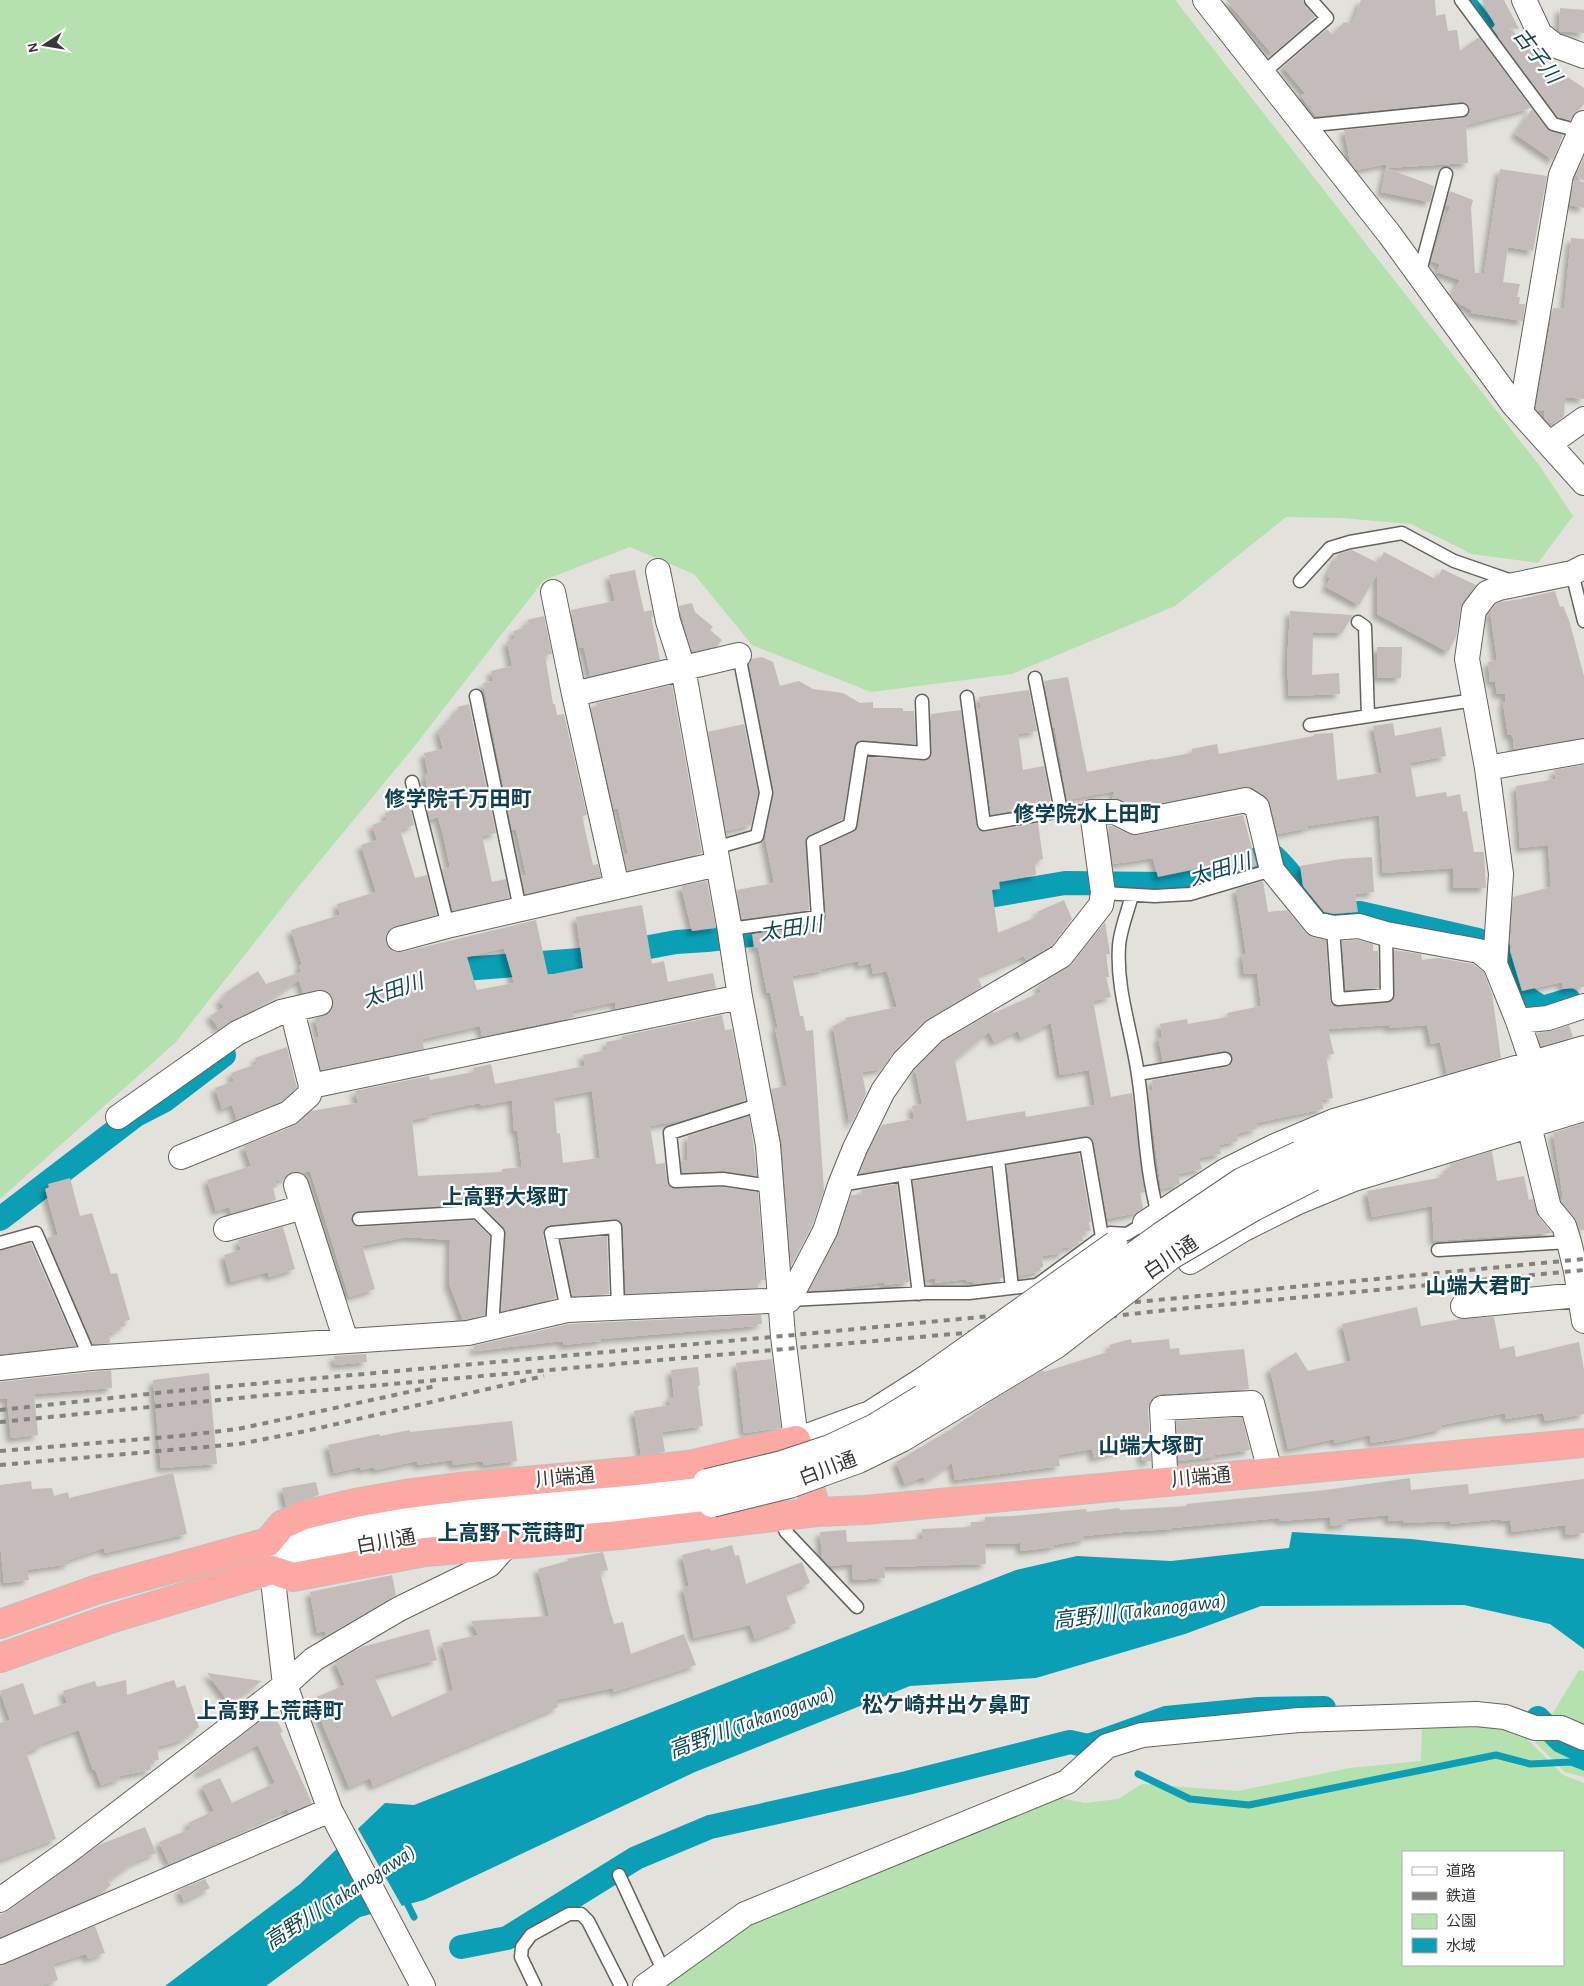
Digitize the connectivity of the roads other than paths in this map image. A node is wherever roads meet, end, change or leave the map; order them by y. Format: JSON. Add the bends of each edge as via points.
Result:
{"nodes":[{"id":1,"x":1205,"y":0,"type":"edge"},
{"id":2,"x":1311,"y":0,"type":"edge"},
{"id":3,"x":1461,"y":0,"type":"edge"},
{"id":4,"x":1524,"y":0,"type":"edge"},
{"id":5,"x":1584,"y":56,"type":"edge"},
{"id":6,"x":1263,"y":74,"type":"junction"},
{"id":7,"x":1462,"y":110,"type":"dead end"},
{"id":8,"x":1304,"y":126,"type":"junction"},
{"id":9,"x":1582,"y":127,"type":"edge"},
{"id":10,"x":1446,"y":174,"type":"dead end"},
{"id":11,"x":1419,"y":275,"type":"junction"},
{"id":12,"x":1521,"y":413,"type":"junction"},
{"id":13,"x":1584,"y":418,"type":"edge"},
{"id":14,"x":1549,"y":444,"type":"junction"},
{"id":15,"x":1584,"y":483,"type":"edge"},
{"id":16,"x":1578,"y":570,"type":"edge"},
{"id":17,"x":658,"y":571,"type":"dead end"},
{"id":18,"x":1300,"y":581,"type":"dead end"},
{"id":19,"x":1519,"y":584,"type":"junction"},
{"id":20,"x":553,"y":592,"type":"dead end"},
{"id":21,"x":1584,"y":621,"type":"edge"},
{"id":22,"x":1358,"y":622,"type":"dead end"},
{"id":23,"x":743,"y":652,"type":"joint"},
{"id":24,"x":683,"y":668,"type":"junction"},
{"id":25,"x":1035,"y":678,"type":"dead end"},
{"id":26,"x":574,"y":694,"type":"junction"},
{"id":27,"x":476,"y":696,"type":"dead end"},
{"id":28,"x":968,"y":696,"type":"dead end"},
{"id":29,"x":1474,"y":700,"type":"junction"},
{"id":30,"x":922,"y":701,"type":"dead end"},
{"id":31,"x":1368,"y":716,"type":"junction"},
{"id":32,"x":1310,"y":725,"type":"dead end"},
{"id":33,"x":1584,"y":751,"type":"edge"},
{"id":34,"x":1487,"y":768,"type":"junction"},
{"id":35,"x":412,"y":782,"type":"dead end"},
{"id":36,"x":1061,"y":811,"type":"junction"},
{"id":37,"x":1092,"y":812,"type":"junction"},
{"id":38,"x":717,"y":856,"type":"junction"},
{"id":39,"x":1272,"y":870,"type":"junction"},
{"id":40,"x":617,"y":887,"type":"junction"},
{"id":41,"x":1104,"y":893,"type":"junction"},
{"id":42,"x":1132,"y":895,"type":"junction"},
{"id":43,"x":520,"y":909,"type":"junction"},
{"id":44,"x":448,"y":926,"type":"junction"},
{"id":45,"x":1333,"y":928,"type":"junction"},
{"id":46,"x":730,"y":929,"type":"junction"},
{"id":47,"x":1386,"y":934,"type":"junction"},
{"id":48,"x":399,"y":939,"type":"dead end"},
{"id":49,"x":1495,"y":964,"type":"junction"},
{"id":50,"x":740,"y":997,"type":"junction"},
{"id":51,"x":320,"y":1003,"type":"dead end"},
{"id":52,"x":1584,"y":1006,"type":"edge"},
{"id":53,"x":292,"y":1010,"type":"junction"},
{"id":54,"x":1518,"y":1021,"type":"junction"},
{"id":55,"x":1584,"y":1048,"type":"edge"},
{"id":56,"x":1226,"y":1059,"type":"dead end"},
{"id":57,"x":1532,"y":1062,"type":"junction"},
{"id":58,"x":1584,"y":1064,"type":"edge"},
{"id":59,"x":1138,"y":1074,"type":"junction"},
{"id":60,"x":311,"y":1086,"type":"junction"},
{"id":61,"x":1584,"y":1090,"type":"edge"},
{"id":62,"x":761,"y":1104,"type":"junction"},
{"id":63,"x":1584,"y":1109,"type":"edge"},
{"id":64,"x":118,"y":1117,"type":"dead end"},
{"id":65,"x":1529,"y":1125,"type":"junction"},
{"id":66,"x":181,"y":1157,"type":"dead end"},
{"id":67,"x":998,"y":1159,"type":"junction"},
{"id":68,"x":1306,"y":1166,"type":"junction"},
{"id":69,"x":904,"y":1174,"type":"junction"},
{"id":70,"x":840,"y":1185,"type":"junction"},
{"id":71,"x":770,"y":1186,"type":"junction"},
{"id":72,"x":359,"y":1219,"type":"dead end"},
{"id":73,"x":226,"y":1229,"type":"dead end"},
{"id":74,"x":1129,"y":1230,"type":"junction"},
{"id":75,"x":1572,"y":1230,"type":"edge"},
{"id":76,"x":0,"y":1242,"type":"edge"},
{"id":77,"x":1438,"y":1250,"type":"dead end"},
{"id":78,"x":1012,"y":1288,"type":"junction"},
{"id":79,"x":919,"y":1294,"type":"junction"},
{"id":80,"x":1580,"y":1295,"type":"junction"},
{"id":81,"x":784,"y":1300,"type":"junction"},
{"id":82,"x":1463,"y":1306,"type":"dead end"},
{"id":83,"x":618,"y":1307,"type":"junction"},
{"id":84,"x":568,"y":1310,"type":"junction"},
{"id":85,"x":1584,"y":1321,"type":"edge"},
{"id":86,"x":492,"y":1328,"type":"junction"},
{"id":87,"x":346,"y":1341,"type":"junction"},
{"id":88,"x":90,"y":1358,"type":"junction"},
{"id":89,"x":0,"y":1368,"type":"edge"},
{"id":90,"x":796,"y":1440,"type":"junction"},
{"id":91,"x":1584,"y":1443,"type":"edge"},
{"id":92,"x":1270,"y":1471,"type":"junction"},
{"id":93,"x":1168,"y":1481,"type":"junction"},
{"id":94,"x":710,"y":1493,"type":"junction"},
{"id":95,"x":818,"y":1512,"type":"junction"},
{"id":96,"x":779,"y":1517,"type":"junction"},
{"id":97,"x":268,"y":1542,"type":"junction"},
{"id":98,"x":506,"y":1546,"type":"junction"},
{"id":99,"x":272,"y":1570,"type":"junction"},
{"id":100,"x":857,"y":1607,"type":"dead end"},
{"id":101,"x":0,"y":1624,"type":"edge"},
{"id":102,"x":0,"y":1658,"type":"edge"},
{"id":103,"x":285,"y":1685,"type":"junction"},
{"id":104,"x":1584,"y":1738,"type":"edge"},
{"id":105,"x":332,"y":1815,"type":"junction"},
{"id":106,"x":619,"y":1874,"type":"dead end"},
{"id":107,"x":0,"y":1900,"type":"edge"},
{"id":108,"x":0,"y":1952,"type":"edge"},
{"id":109,"x":654,"y":1979,"type":"edge"},
{"id":110,"x":423,"y":1986,"type":"edge"},
{"id":111,"x":536,"y":1986,"type":"edge"},
{"id":112,"x":621,"y":1986,"type":"edge"}],
"edges":[{"from":1,"to":6,"type":"street"},
{"from":2,"to":6,"type":"lane","via":[[1327,18]]},
{"from":3,"to":9,"type":"lane","via":[[1553,124]]},
{"from":4,"to":5,"type":"street","via":[[1540,34],[1554,45]]},
{"from":6,"to":8,"type":"street"},
{"from":7,"to":8,"type":"lane"},
{"from":8,"to":11,"type":"street"},
{"from":9,"to":12,"type":"street","via":[[1561,175]]},
{"from":10,"to":11,"type":"lane"},
{"from":11,"to":12,"type":"street"},
{"from":12,"to":14,"type":"street"},
{"from":13,"to":14,"type":"street"},
{"from":14,"to":15,"type":"street"},
{"from":16,"to":19,"type":"street"},
{"from":16,"to":21,"type":"lane"},
{"from":17,"to":24,"type":"street","via":[[668,621]]},
{"from":18,"to":19,"type":"lane","via":[[1330,548],[1402,533],[1454,561]]},
{"from":19,"to":29,"type":"street","via":[[1487,593],[1474,610],[1466,659]]},
{"from":20,"to":26,"type":"street"},
{"from":22,"to":31,"type":"lane","via":[[1365,627]]},
{"from":23,"to":24,"type":"street"},
{"from":23,"to":38,"type":"lane","via":[[766,793],[757,836]]},
{"from":24,"to":26,"type":"street"},
{"from":24,"to":38,"type":"street"},
{"from":25,"to":36,"type":"lane"},
{"from":26,"to":40,"type":"street"},
{"from":27,"to":43,"type":"lane"},
{"from":28,"to":36,"type":"lane","via":[[984,824]]},
{"from":29,"to":31,"type":"lane"},
{"from":29,"to":34,"type":"street"},
{"from":30,"to":46,"type":"lane","via":[[924,753],[862,748],[850,825],[813,842],[818,917]]},
{"from":31,"to":32,"type":"lane"},
{"from":33,"to":34,"type":"street"},
{"from":34,"to":49,"type":"street","via":[[1501,874]]},
{"from":35,"to":44,"type":"lane"},
{"from":36,"to":37,"type":"lane"},
{"from":37,"to":39,"type":"street","via":[[1115,812],[1135,822],[1246,800],[1257,807]]},
{"from":37,"to":41,"type":"street"},
{"from":38,"to":40,"type":"street"},
{"from":38,"to":46,"type":"street"},
{"from":39,"to":42,"type":"lane","via":[[1190,894]]},
{"from":39,"to":45,"type":"street","via":[[1316,924]]},
{"from":40,"to":43,"type":"street"},
{"from":41,"to":42,"type":"lane"},
{"from":41,"to":70,"type":"street","via":[[1101,905],[1060,956],[934,1031],[904,1060],[882,1091]]},
{"from":42,"to":59,"type":"lane","via":[[1119,945],[1120,974]]},
{"from":43,"to":44,"type":"street"},
{"from":44,"to":48,"type":"street"},
{"from":45,"to":47,"type":"street","via":[[1359,926]]},
{"from":45,"to":47,"type":"lane","via":[[1338,999],[1387,995]]},
{"from":46,"to":50,"type":"street"},
{"from":47,"to":49,"type":"street","via":[[1479,951]]},
{"from":49,"to":54,"type":"street"},
{"from":50,"to":60,"type":"street"},
{"from":50,"to":62,"type":"street"},
{"from":51,"to":53,"type":"street"},
{"from":52,"to":54,"type":"street","via":[[1548,1018]]},
{"from":53,"to":60,"type":"street"},
{"from":53,"to":64,"type":"street","via":[[237,1033]]},
{"from":54,"to":57,"type":"street"},
{"from":55,"to":57,"type":"street"},
{"from":56,"to":59,"type":"lane"},
{"from":57,"to":74,"type":"street","via":[[1334,1121],[1225,1171]]},
{"from":58,"to":68,"type":"street","name":"白川通","via":[[1361,1132]]},
{"from":59,"to":74,"type":"lane","via":[[1152,1190]]},
{"from":60,"to":66,"type":"street","via":[[309,1095],[289,1113]]},
{"from":61,"to":68,"type":"street","name":"白川通","via":[[1393,1147]]},
{"from":62,"to":71,"type":"street"},
{"from":62,"to":71,"type":"lane","via":[[670,1133],[675,1180],[723,1179]]},
{"from":63,"to":65,"type":"street"},
{"from":65,"to":74,"type":"street","via":[[1354,1180],[1304,1200],[1244,1229],[1190,1262]]},
{"from":65,"to":75,"type":"street","via":[[1549,1208]]},
{"from":67,"to":69,"type":"lane"},
{"from":67,"to":74,"type":"lane","via":[[1086,1144]]},
{"from":67,"to":78,"type":"lane"},
{"from":68,"to":94,"type":"street","name":"白川通","bridge":true,"via":[[1253,1206],[1171,1255],[1056,1344],[902,1438],[858,1459],[789,1484]]},
{"from":69,"to":70,"type":"lane"},
{"from":69,"to":79,"type":"lane"},
{"from":70,"to":81,"type":"street","via":[[826,1231]]},
{"from":71,"to":81,"type":"street"},
{"from":72,"to":86,"type":"lane","via":[[477,1212],[498,1232]]},
{"from":73,"to":87,"type":"street","via":[[299,1196]]},
{"from":74,"to":78,"type":"lane","via":[[1037,1285]]},
{"from":74,"to":90,"type":"street","bridge":true,"via":[[925,1378],[870,1413]]},
{"from":75,"to":77,"type":"lane"},
{"from":75,"to":80,"type":"street"},
{"from":76,"to":88,"type":"lane","via":[[36,1233]]},
{"from":78,"to":79,"type":"lane","via":[[969,1294]]},
{"from":79,"to":81,"type":"lane"},
{"from":80,"to":82,"type":"street"},
{"from":80,"to":85,"type":"street"},
{"from":81,"to":83,"type":"street"},
{"from":81,"to":90,"type":"street"},
{"from":83,"to":84,"type":"street"},
{"from":83,"to":84,"type":"lane","via":[[615,1227],[551,1233]]},
{"from":84,"to":86,"type":"street"},
{"from":86,"to":87,"type":"street","via":[[468,1333]]},
{"from":87,"to":88,"type":"street"},
{"from":88,"to":89,"type":"street"},
{"from":90,"to":95,"type":"highway"},
{"from":90,"to":97,"type":"highway","name":"川端通","via":[[689,1465],[406,1494],[304,1515],[282,1525]]},
{"from":91,"to":92,"type":"highway","name":"川端通"},
{"from":92,"to":93,"type":"highway","name":"川端通"},
{"from":92,"to":93,"type":"street","via":[[1252,1404],[1162,1408]]},
{"from":93,"to":95,"type":"highway","name":"川端通"},
{"from":94,"to":97,"type":"street","name":"白川通","via":[[661,1490],[480,1505]]},
{"from":94,"to":99,"type":"street","name":"白川通","via":[[395,1539],[289,1562]]},
{"from":95,"to":96,"type":"highway","name":"川端通"},
{"from":96,"to":98,"type":"highway","name":"川端通"},
{"from":96,"to":100,"type":"lane","via":[[786,1532]]},
{"from":97,"to":99,"type":"street"},
{"from":97,"to":101,"type":"highway","name":"白川通","via":[[98,1589]]},
{"from":98,"to":99,"type":"highway","name":"川端通","via":[[425,1552],[292,1577]]},
{"from":98,"to":103,"type":"street","via":[[489,1565],[399,1609],[314,1659]]},
{"from":99,"to":102,"type":"highway","name":"白川通","via":[[107,1620]]},
{"from":99,"to":103,"type":"street"},
{"from":103,"to":105,"type":"street"},
{"from":103,"to":107,"type":"street"},
{"from":104,"to":109,"type":"street","via":[[1561,1728],[1535,1728],[1504,1717],[1476,1714],[1299,1720],[1142,1735],[1103,1750],[1066,1782],[745,1914]]},
{"from":105,"to":108,"type":"street"},
{"from":105,"to":110,"type":"street"},
{"from":106,"to":109,"type":"lane"},
{"from":111,"to":112,"type":"lane","via":[[521,1956],[522,1946],[531,1935],[569,1914],[581,1914],[588,1921]]}]}
